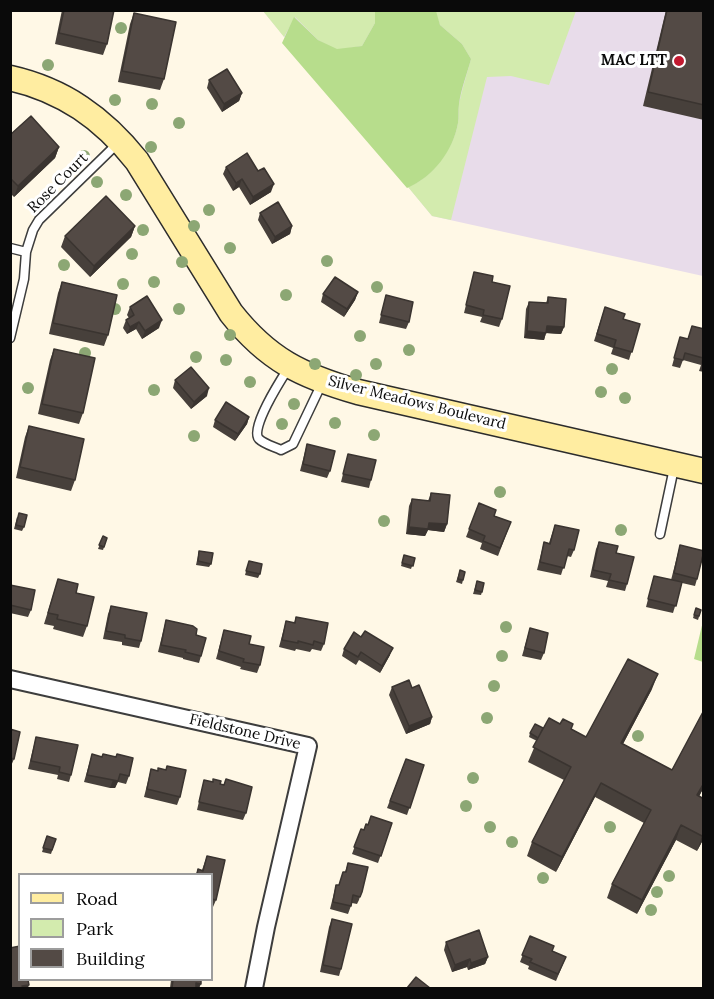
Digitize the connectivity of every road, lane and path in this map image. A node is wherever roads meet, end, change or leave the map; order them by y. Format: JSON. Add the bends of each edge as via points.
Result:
{"nodes":[{"id":1,"x":10,"y":78,"type":"edge"},
{"id":2,"x":121,"y":141,"type":"junction"},
{"id":3,"x":10,"y":248,"type":"edge"},
{"id":4,"x":26,"y":252,"type":"junction"},
{"id":5,"x":10,"y":338,"type":"edge"},
{"id":6,"x":290,"y":366,"type":"junction"},
{"id":7,"x":323,"y":381,"type":"junction"},
{"id":8,"x":675,"y":464,"type":"junction"},
{"id":9,"x":704,"y":471,"type":"edge"},
{"id":10,"x":660,"y":534,"type":"dead end"},
{"id":11,"x":10,"y":679,"type":"edge"},
{"id":12,"x":254,"y":988,"type":"edge"}],
"edges":[{"from":1,"to":2,"type":"street","name":"Silver Meadows Boulevard","via":[[36,84],[75,103]]},
{"from":2,"to":4,"type":"lane","name":"Rose Court","via":[[39,220]]},
{"from":2,"to":6,"type":"street","name":"Silver Meadows Boulevard","via":[[231,313],[262,347]]},
{"from":3,"to":4,"type":"lane"},
{"from":4,"to":5,"type":"lane","name":"Rose Court"},
{"from":6,"to":7,"type":"street","name":"Silver Meadows Boulevard"},
{"from":6,"to":7,"type":"lane","via":[[267,405],[256,434],[281,450],[293,444]]},
{"from":7,"to":8,"type":"street","name":"Silver Meadows Boulevard"},
{"from":8,"to":9,"type":"street","name":"Silver Meadows Boulevard"},
{"from":8,"to":10,"type":"lane"},
{"from":11,"to":12,"type":"street","name":"Fieldstone Drive","via":[[308,746]]}]}
